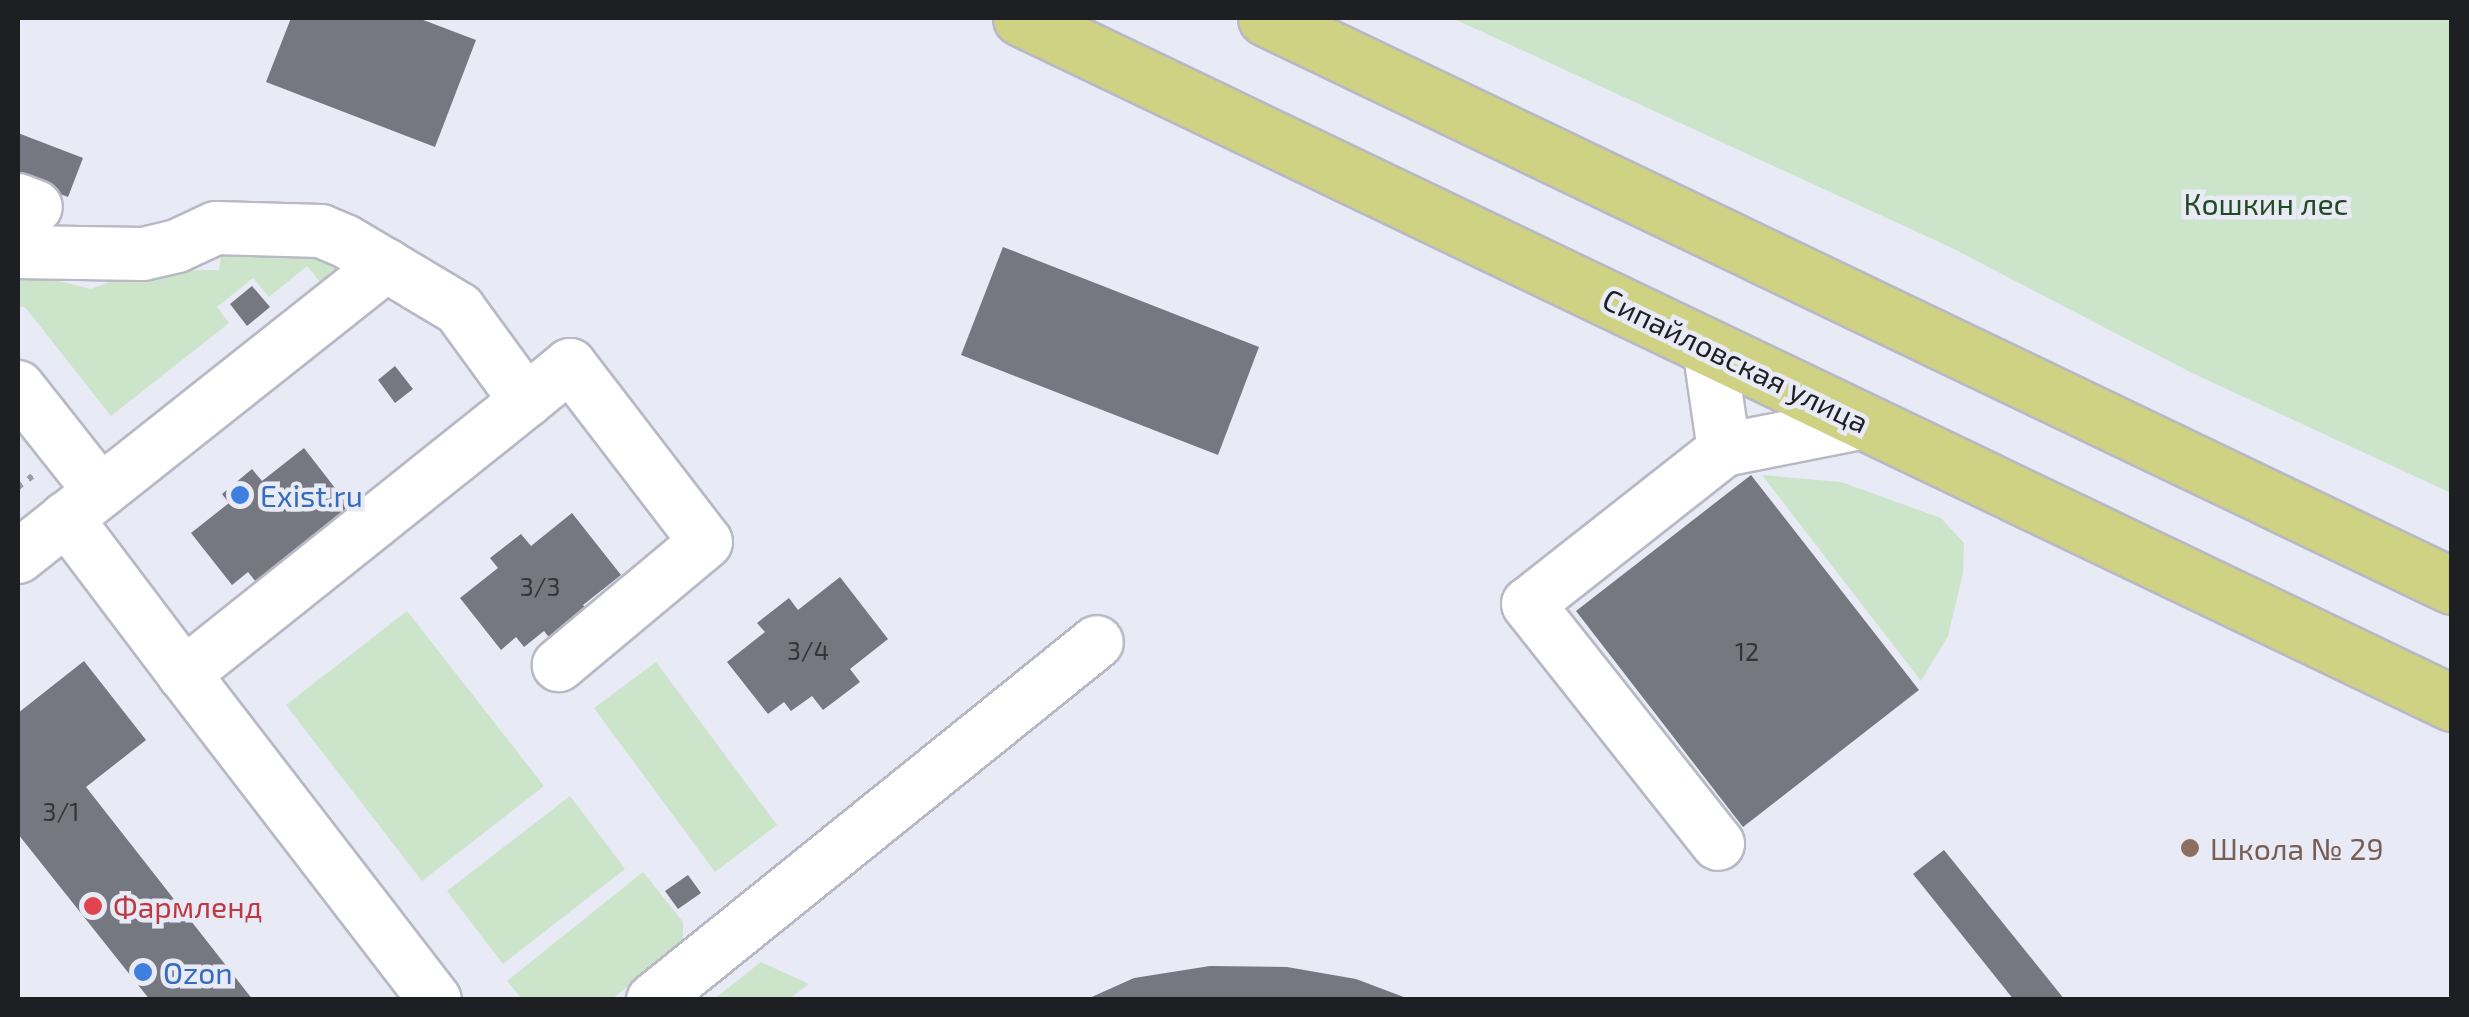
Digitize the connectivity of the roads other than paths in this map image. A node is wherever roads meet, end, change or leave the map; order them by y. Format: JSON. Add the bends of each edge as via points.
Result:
{"nodes":[{"id":1,"x":1021,"y":18,"type":"edge"},
{"id":2,"x":1266,"y":18,"type":"edge"},
{"id":3,"x":24,"y":220,"type":"edge"},
{"id":4,"x":386,"y":265,"type":"junction"},
{"id":5,"x":1709,"y":347,"type":"junction"},
{"id":6,"x":18,"y":387,"type":"edge"},
{"id":7,"x":526,"y":401,"type":"junction"},
{"id":8,"x":1866,"y":422,"type":"junction"},
{"id":9,"x":1724,"y":450,"type":"junction"},
{"id":10,"x":83,"y":505,"type":"junction"},
{"id":11,"x":18,"y":557,"type":"edge"},
{"id":12,"x":2452,"y":586,"type":"edge"},
{"id":13,"x":1097,"y":642,"type":"dead end"},
{"id":14,"x":559,"y":666,"type":"dead end"},
{"id":15,"x":184,"y":674,"type":"junction"},
{"id":16,"x":2452,"y":703,"type":"edge"},
{"id":17,"x":1718,"y":844,"type":"dead end"},
{"id":18,"x":436,"y":1000,"type":"edge"},
{"id":19,"x":653,"y":1000,"type":"edge"}],
"edges":[{"from":1,"to":5,"type":"main road","name":"Сипайловская улица"},
{"from":2,"to":12,"type":"main road"},
{"from":3,"to":4,"type":"lane","via":[[142,254],[216,228],[309,229]]},
{"from":4,"to":7,"type":"lane","via":[[472,322]]},
{"from":4,"to":10,"type":"lane"},
{"from":5,"to":8,"type":"main road","name":"Сипайловская улица"},
{"from":5,"to":9,"type":"lane"},
{"from":6,"to":10,"type":"lane"},
{"from":7,"to":14,"type":"lane","via":[[570,365],[706,542]]},
{"from":7,"to":15,"type":"lane"},
{"from":8,"to":9,"type":"lane"},
{"from":8,"to":16,"type":"main road","name":"Сипайловская улица"},
{"from":9,"to":17,"type":"lane","via":[[1528,604]]},
{"from":10,"to":11,"type":"lane"},
{"from":10,"to":15,"type":"lane"},
{"from":13,"to":19,"type":"lane"},
{"from":15,"to":18,"type":"lane"}]}
